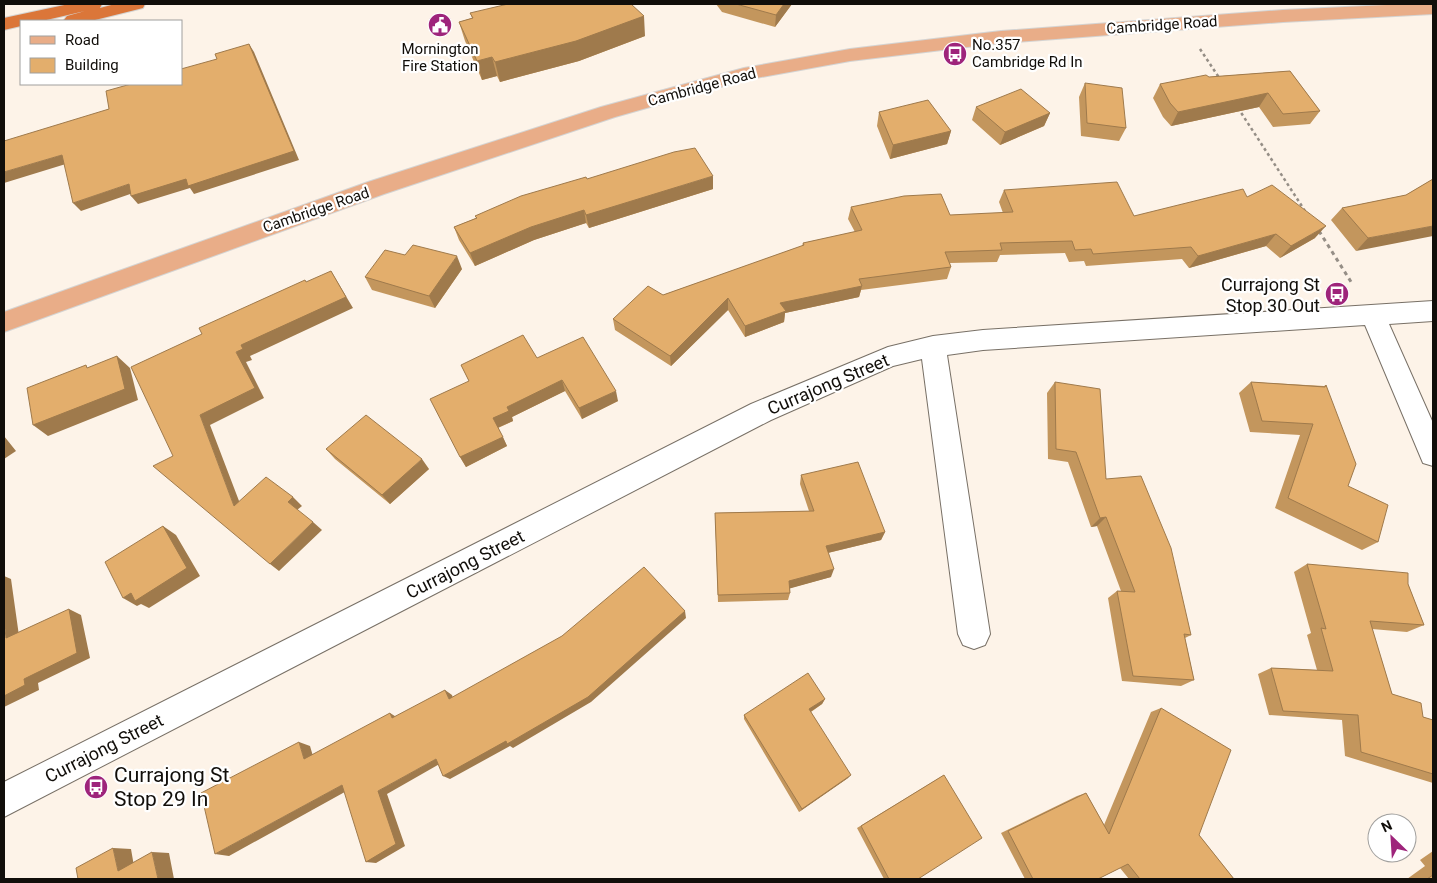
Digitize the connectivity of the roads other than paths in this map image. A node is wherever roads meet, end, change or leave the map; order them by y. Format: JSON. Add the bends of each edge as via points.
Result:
{"nodes":[{"id":1,"x":93,"y":4,"type":"edge"},
{"id":2,"x":136,"y":4,"type":"edge"},
{"id":3,"x":1433,"y":8,"type":"edge"},
{"id":4,"x":20,"y":20,"type":"edge"},
{"id":5,"x":22,"y":20,"type":"edge"},
{"id":6,"x":74,"y":20,"type":"edge"},
{"id":7,"x":4,"y":24,"type":"edge"},
{"id":8,"x":20,"y":34,"type":"edge"},
{"id":9,"x":4,"y":39,"type":"edge"},
{"id":10,"x":1433,"y":311,"type":"edge"},
{"id":11,"x":1373,"y":315,"type":"junction"},
{"id":12,"x":4,"y":322,"type":"edge"},
{"id":13,"x":934,"y":346,"type":"junction"},
{"id":14,"x":1433,"y":454,"type":"edge"},
{"id":15,"x":974,"y":634,"type":"dead end"},
{"id":16,"x":4,"y":800,"type":"edge"}],
"edges":[{"from":1,"to":5,"type":"highway"},
{"from":2,"to":6,"type":"highway"},
{"from":3,"to":12,"type":"main road","name":"Cambridge Road","via":[[1001,38],[850,55],[744,74],[608,112],[376,188]]},
{"from":4,"to":7,"type":"highway"},
{"from":8,"to":9,"type":"highway"},
{"from":10,"to":11,"type":"street","name":"Currajong Street"},
{"from":11,"to":13,"type":"street","name":"Currajong Street","via":[[983,340]]},
{"from":11,"to":14,"type":"street"},
{"from":13,"to":15,"type":"street"},
{"from":13,"to":16,"type":"street","name":"Currajong Street","via":[[888,357],[761,412]]}]}
